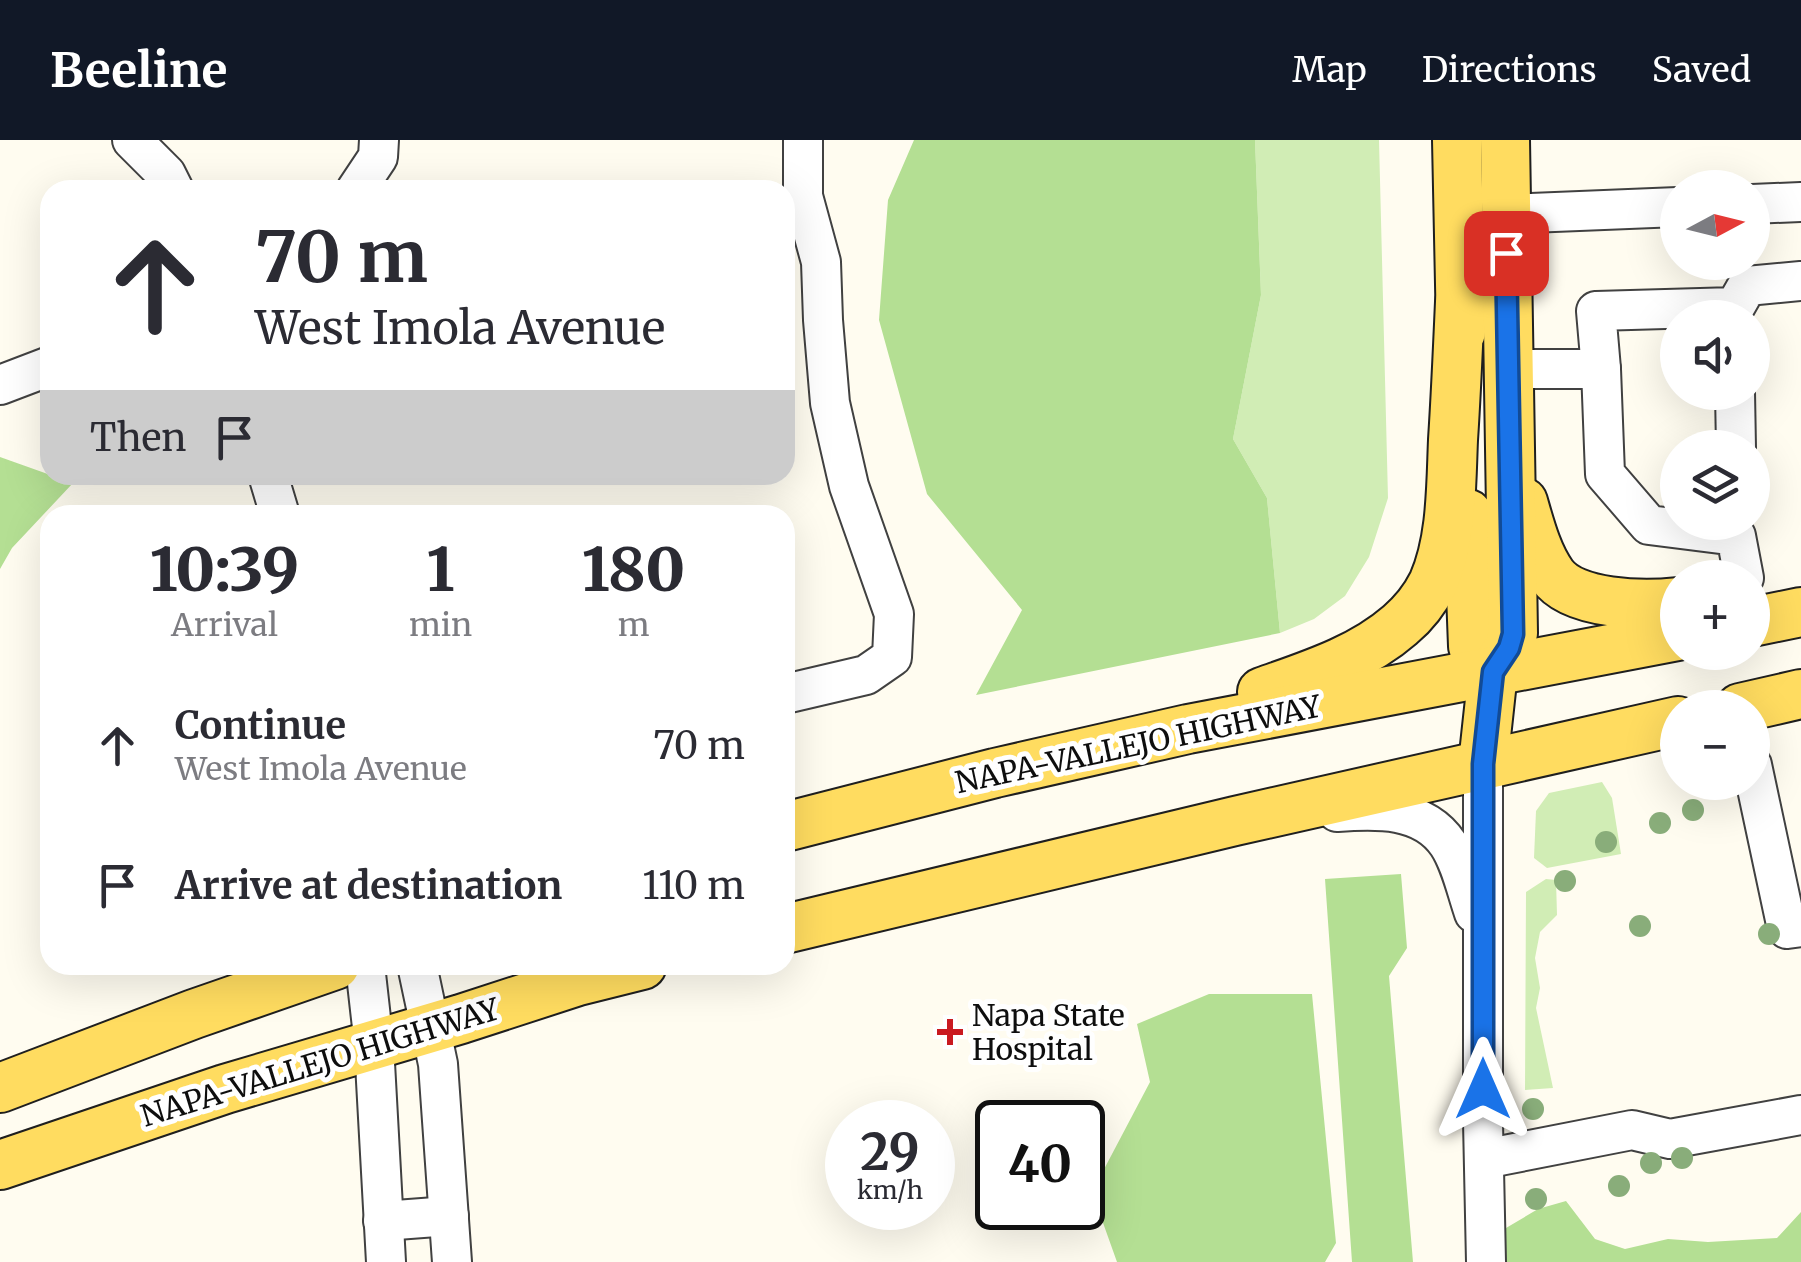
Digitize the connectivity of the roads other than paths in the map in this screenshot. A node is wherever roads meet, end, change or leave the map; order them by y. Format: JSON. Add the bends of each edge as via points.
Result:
{"nodes":[{"id":1,"x":130,"y":140,"type":"edge"},
{"id":2,"x":379,"y":140,"type":"edge"},
{"id":3,"x":803,"y":140,"type":"edge"},
{"id":4,"x":1456,"y":140,"type":"edge"},
{"id":5,"x":1505,"y":140,"type":"edge"},
{"id":6,"x":148,"y":180,"type":"edge"},
{"id":7,"x":169,"y":180,"type":"edge"},
{"id":8,"x":362,"y":180,"type":"edge"},
{"id":9,"x":1801,"y":202,"type":"edge"},
{"id":10,"x":1770,"y":203,"type":"edge"},
{"id":11,"x":1660,"y":208,"type":"edge"},
{"id":12,"x":1506,"y":214,"type":"junction"},
{"id":13,"x":1801,"y":280,"type":"edge"},
{"id":14,"x":1741,"y":300,"type":"edge"},
{"id":15,"x":1460,"y":302,"type":"junction"},
{"id":16,"x":1660,"y":311,"type":"edge"},
{"id":17,"x":1508,"y":369,"type":"junction"},
{"id":18,"x":1601,"y":369,"type":"junction"},
{"id":19,"x":40,"y":370,"type":"edge"},
{"id":20,"x":0,"y":385,"type":"edge"},
{"id":21,"x":1509,"y":430,"type":"junction"},
{"id":22,"x":1660,"y":526,"type":"edge"},
{"id":23,"x":1660,"y":603,"type":"edge"},
{"id":24,"x":1801,"y":612,"type":"edge"},
{"id":25,"x":1770,"y":617,"type":"edge"},
{"id":26,"x":1660,"y":640,"type":"edge"},
{"id":27,"x":1493,"y":672,"type":"junction"},
{"id":28,"x":795,"y":692,"type":"edge"},
{"id":29,"x":1801,"y":694,"type":"edge"},
{"id":30,"x":1770,"y":701,"type":"edge"},
{"id":31,"x":1660,"y":725,"type":"edge"},
{"id":32,"x":1123,"y":744,"type":"junction"},
{"id":33,"x":1483,"y":764,"type":"junction"},
{"id":34,"x":1760,"y":800,"type":"edge"},
{"id":35,"x":1235,"y":821,"type":"junction"},
{"id":36,"x":795,"y":823,"type":"edge"},
{"id":37,"x":795,"y":927,"type":"edge"},
{"id":38,"x":1801,"y":927,"type":"edge"},
{"id":39,"x":1484,"y":943,"type":"junction"},
{"id":40,"x":306,"y":975,"type":"edge"},
{"id":41,"x":366,"y":975,"type":"edge"},
{"id":42,"x":418,"y":975,"type":"edge"},
{"id":43,"x":602,"y":975,"type":"edge"},
{"id":44,"x":430,"y":1028,"type":"junction"},
{"id":45,"x":374,"y":1045,"type":"junction"},
{"id":46,"x":0,"y":1088,"type":"edge"},
{"id":47,"x":1801,"y":1114,"type":"edge"},
{"id":48,"x":1484,"y":1159,"type":"junction"},
{"id":49,"x":0,"y":1165,"type":"edge"},
{"id":50,"x":449,"y":1216,"type":"junction"},
{"id":51,"x":383,"y":1220,"type":"junction"},
{"id":52,"x":386,"y":1262,"type":"edge"},
{"id":53,"x":452,"y":1262,"type":"edge"},
{"id":54,"x":1486,"y":1262,"type":"edge"}],
"edges":[{"from":1,"to":6,"type":"street"},
{"from":1,"to":7,"type":"street"},
{"from":2,"to":8,"type":"street","via":[[378,156]]},
{"from":3,"to":28,"type":"street","via":[[803,196],[821,262],[830,403],[849,486],[894,614],[892,657],[866,674]]},
{"from":4,"to":15,"type":"main road"},
{"from":5,"to":12,"type":"main road"},
{"from":9,"to":10,"type":"street"},
{"from":11,"to":12,"type":"street"},
{"from":12,"to":17,"type":"main road"},
{"from":13,"to":14,"type":"street","via":[[1747,286]]},
{"from":15,"to":27,"type":"main road","via":[[1472,646]]},
{"from":15,"to":32,"type":"main road","via":[[1450,504],[1437,574],[1414,612],[1390,634],[1332,666]]},
{"from":16,"to":18,"type":"street","via":[[1596,311]]},
{"from":17,"to":18,"type":"street"},
{"from":17,"to":21,"type":"main road"},
{"from":18,"to":22,"type":"street","via":[[1605,474],[1649,525]]},
{"from":19,"to":20,"type":"street"},
{"from":21,"to":23,"type":"main road","via":[[1529,522],[1552,576],[1583,595]]},
{"from":21,"to":27,"type":"main road","via":[[1513,634]]},
{"from":24,"to":25,"type":"main road"},
{"from":26,"to":27,"type":"main road","name":"NAPA-VALLEJO HIGHWAY"},
{"from":27,"to":32,"type":"main road","name":"NAPA-VALLEJO HIGHWAY"},
{"from":27,"to":33,"type":"main road"},
{"from":29,"to":30,"type":"main road"},
{"from":31,"to":33,"type":"main road"},
{"from":32,"to":36,"type":"main road","name":"NAPA-VALLEJO HIGHWAY"},
{"from":33,"to":35,"type":"main road"},
{"from":33,"to":39,"type":"street"},
{"from":34,"to":38,"type":"street","via":[[1788,930]]},
{"from":35,"to":37,"type":"main road"},
{"from":35,"to":39,"type":"street","via":[[1370,810],[1418,819],[1448,845]]},
{"from":39,"to":48,"type":"street"},
{"from":40,"to":46,"type":"main road"},
{"from":41,"to":45,"type":"street"},
{"from":42,"to":44,"type":"street"},
{"from":43,"to":44,"type":"main road","name":"NAPA-VALLEJO HIGHWAY"},
{"from":44,"to":45,"type":"main road","name":"NAPA-VALLEJO HIGHWAY"},
{"from":44,"to":50,"type":"street"},
{"from":45,"to":49,"type":"main road","name":"NAPA-VALLEJO HIGHWAY"},
{"from":45,"to":51,"type":"street"},
{"from":47,"to":48,"type":"street","via":[[1670,1138],[1632,1130]]},
{"from":48,"to":54,"type":"street"},
{"from":50,"to":51,"type":"street"},
{"from":50,"to":53,"type":"street"},
{"from":51,"to":52,"type":"street"}]}
